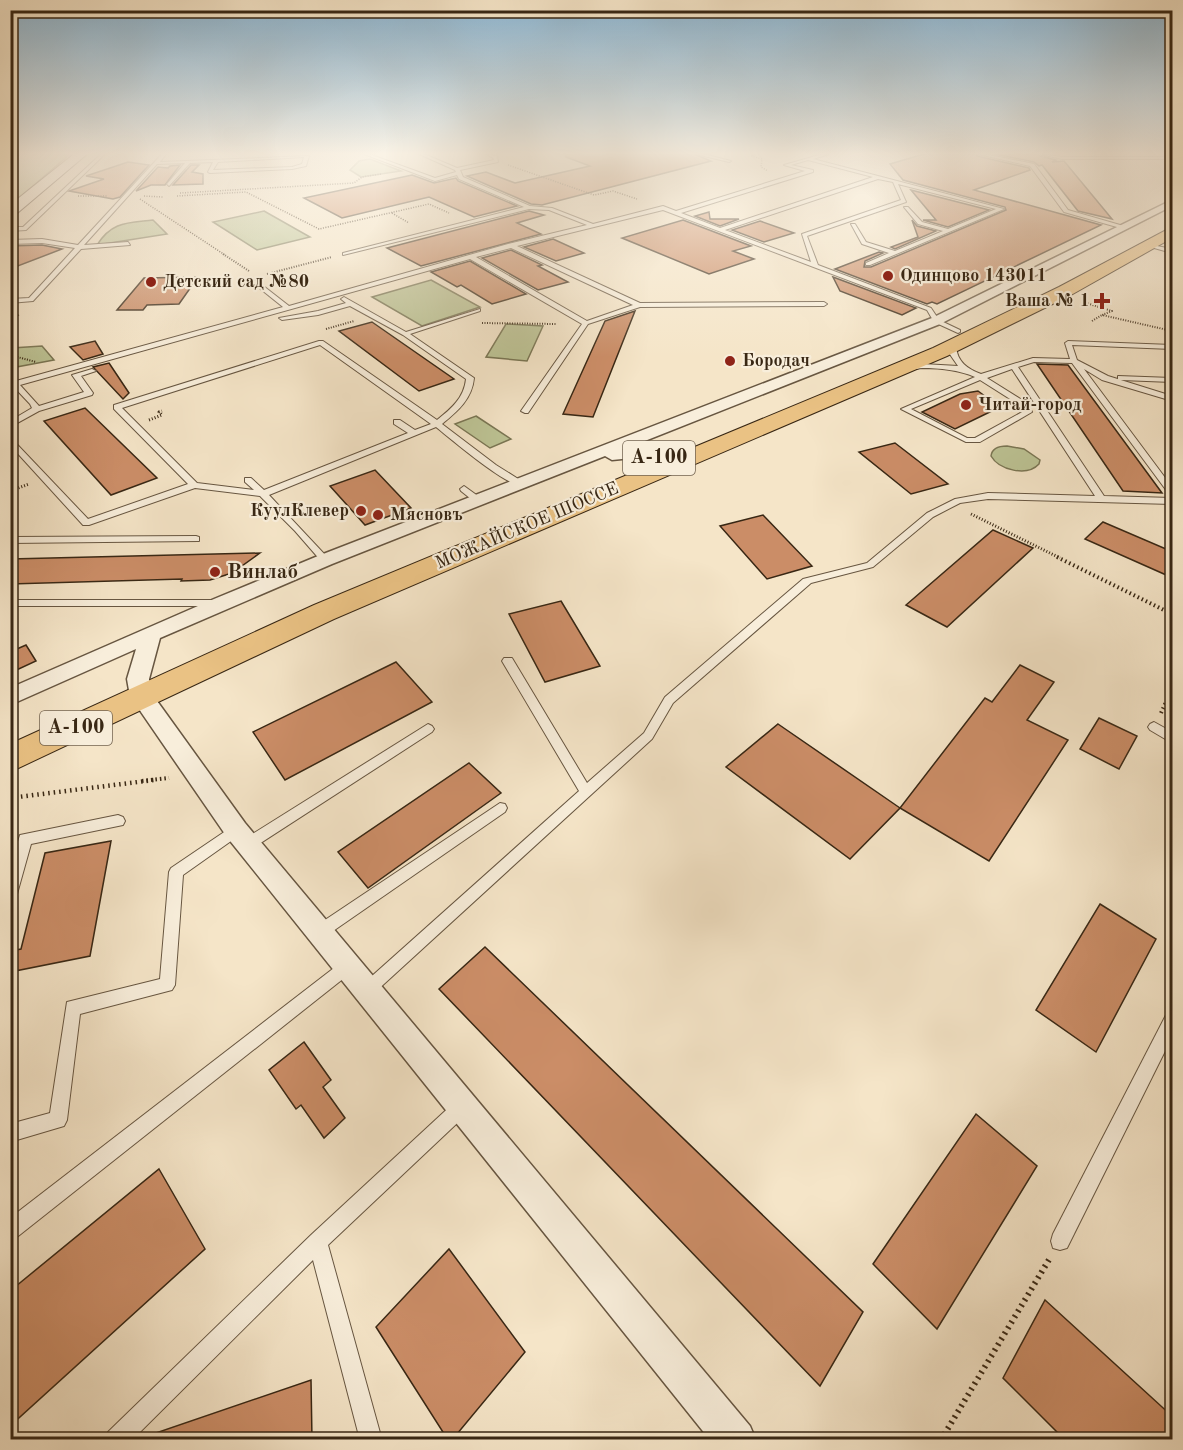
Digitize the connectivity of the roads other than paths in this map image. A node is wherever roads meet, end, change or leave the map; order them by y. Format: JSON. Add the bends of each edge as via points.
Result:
{"nodes":[{"id":1,"x":32,"y":222,"type":"edge"},
{"id":2,"x":102,"y":222,"type":"edge"},
{"id":3,"x":472,"y":222,"type":"edge"},
{"id":4,"x":582,"y":222,"type":"edge"},
{"id":5,"x":605,"y":222,"type":"edge"},
{"id":6,"x":697,"y":222,"type":"edge"},
{"id":7,"x":743,"y":222,"type":"edge"},
{"id":8,"x":843,"y":222,"type":"edge"},
{"id":9,"x":918,"y":222,"type":"edge"},
{"id":10,"x":970,"y":222,"type":"edge"},
{"id":11,"x":1102,"y":222,"type":"edge"},
{"id":12,"x":1136,"y":222,"type":"edge"},
{"id":13,"x":1173,"y":222,"type":"edge"},
{"id":14,"x":591,"y":225,"type":"junction"},
{"id":15,"x":853,"y":225,"type":"dead end"},
{"id":16,"x":1124,"y":228,"type":"junction"},
{"id":17,"x":10,"y":229,"type":"edge"},
{"id":18,"x":24,"y":229,"type":"junction"},
{"id":19,"x":718,"y":230,"type":"junction"},
{"id":20,"x":948,"y":231,"type":"junction"},
{"id":21,"x":1173,"y":232,"type":"edge"},
{"id":22,"x":501,"y":240,"type":"dead end"},
{"id":23,"x":10,"y":241,"type":"edge"},
{"id":24,"x":128,"y":244,"type":"dead end"},
{"id":25,"x":1149,"y":245,"type":"junction"},
{"id":26,"x":512,"y":246,"type":"junction"},
{"id":27,"x":78,"y":247,"type":"junction"},
{"id":28,"x":1173,"y":251,"type":"edge"},
{"id":29,"x":895,"y":253,"type":"junction"},
{"id":30,"x":345,"y":254,"type":"road end"},
{"id":31,"x":471,"y":257,"type":"junction"},
{"id":32,"x":868,"y":264,"type":"dead end"},
{"id":33,"x":815,"y":265,"type":"junction"},
{"id":34,"x":255,"y":282,"type":"dead end"},
{"id":35,"x":339,"y":295,"type":"junction"},
{"id":36,"x":10,"y":301,"type":"edge"},
{"id":37,"x":351,"y":304,"type":"junction"},
{"id":38,"x":824,"y":304,"type":"dead end"},
{"id":39,"x":639,"y":305,"type":"junction"},
{"id":40,"x":288,"y":308,"type":"junction"},
{"id":41,"x":478,"y":310,"type":"dead end"},
{"id":42,"x":936,"y":321,"type":"junction"},
{"id":43,"x":585,"y":323,"type":"junction"},
{"id":44,"x":405,"y":334,"type":"junction"},
{"id":45,"x":955,"y":338,"type":"junction"},
{"id":46,"x":1173,"y":347,"type":"edge"},
{"id":47,"x":1074,"y":361,"type":"junction"},
{"id":48,"x":1014,"y":366,"type":"junction"},
{"id":49,"x":902,"y":368,"type":"junction"},
{"id":50,"x":963,"y":369,"type":"junction"},
{"id":51,"x":981,"y":377,"type":"junction"},
{"id":52,"x":1105,"y":378,"type":"junction"},
{"id":53,"x":1173,"y":380,"type":"edge"},
{"id":54,"x":12,"y":383,"type":"edge"},
{"id":55,"x":1173,"y":398,"type":"edge"},
{"id":56,"x":36,"y":409,"type":"junction"},
{"id":57,"x":525,"y":411,"type":"dead end"},
{"id":58,"x":396,"y":422,"type":"dead end"},
{"id":59,"x":437,"y":424,"type":"junction"},
{"id":60,"x":10,"y":425,"type":"edge"},
{"id":61,"x":414,"y":433,"type":"junction"},
{"id":62,"x":10,"y":439,"type":"edge"},
{"id":63,"x":676,"y":450,"type":"junction"},
{"id":64,"x":588,"y":457,"type":"junction"},
{"id":65,"x":248,"y":480,"type":"dead end"},
{"id":66,"x":520,"y":484,"type":"junction"},
{"id":67,"x":194,"y":485,"type":"junction"},
{"id":68,"x":464,"y":489,"type":"dead end"},
{"id":69,"x":1173,"y":492,"type":"edge"},
{"id":70,"x":263,"y":494,"type":"junction"},
{"id":71,"x":1101,"y":499,"type":"junction"},
{"id":72,"x":479,"y":501,"type":"junction"},
{"id":73,"x":1173,"y":501,"type":"edge"},
{"id":74,"x":196,"y":539,"type":"dead end"},
{"id":75,"x":10,"y":540,"type":"edge"},
{"id":76,"x":325,"y":560,"type":"junction"},
{"id":77,"x":10,"y":603,"type":"edge"},
{"id":78,"x":221,"y":603,"type":"junction"},
{"id":79,"x":151,"y":634,"type":"junction"},
{"id":80,"x":508,"y":661,"type":"dead end"},
{"id":81,"x":139,"y":688,"type":"junction"},
{"id":82,"x":10,"y":697,"type":"edge"},
{"id":83,"x":1154,"y":728,"type":"road end"},
{"id":84,"x":428,"y":729,"type":"dead end"},
{"id":85,"x":1173,"y":738,"type":"edge"},
{"id":86,"x":10,"y":739,"type":"edge"},
{"id":87,"x":10,"y":759,"type":"edge"},
{"id":88,"x":586,"y":792,"type":"junction"},
{"id":89,"x":500,"y":808,"type":"dead end"},
{"id":90,"x":118,"y":821,"type":"dead end"},
{"id":91,"x":242,"y":837,"type":"junction"},
{"id":92,"x":10,"y":894,"type":"edge"},
{"id":93,"x":318,"y":933,"type":"junction"},
{"id":94,"x":348,"y":966,"type":"junction"},
{"id":95,"x":368,"y":989,"type":"junction"},
{"id":96,"x":1173,"y":1021,"type":"edge"},
{"id":97,"x":464,"y":1105,"type":"junction"},
{"id":98,"x":10,"y":1133,"type":"edge"},
{"id":99,"x":10,"y":1230,"type":"edge"},
{"id":100,"x":318,"y":1242,"type":"junction"},
{"id":101,"x":1060,"y":1242,"type":"road end"},
{"id":102,"x":116,"y":1440,"type":"edge"},
{"id":103,"x":371,"y":1440,"type":"edge"},
{"id":104,"x":736,"y":1440,"type":"edge"}],
"edges":[{"from":1,"to":18,"type":"lane"},
{"from":2,"to":27,"type":"lane"},
{"from":3,"to":30,"type":"lane"},
{"from":4,"to":14,"type":"lane"},
{"from":5,"to":14,"type":"lane"},
{"from":6,"to":19,"type":"lane"},
{"from":7,"to":19,"type":"lane"},
{"from":8,"to":33,"type":"lane","via":[[804,235]]},
{"from":9,"to":20,"type":"lane"},
{"from":10,"to":20,"type":"lane"},
{"from":11,"to":16,"type":"lane"},
{"from":12,"to":16,"type":"street"},
{"from":13,"to":45,"type":"main road","name":"МОЖАЙСКОЕ ШОССЕ","number":"А-100"},
{"from":14,"to":26,"type":"lane"},
{"from":15,"to":29,"type":"lane","via":[[864,243]]},
{"from":16,"to":42,"type":"street"},
{"from":17,"to":18,"type":"lane"},
{"from":18,"to":23,"type":"lane"},
{"from":19,"to":33,"type":"lane"},
{"from":20,"to":29,"type":"lane"},
{"from":21,"to":25,"type":"main road","name":"МОЖАЙСКОЕ ШОССЕ","number":"А-100"},
{"from":22,"to":26,"type":"lane"},
{"from":23,"to":27,"type":"lane"},
{"from":24,"to":27,"type":"lane"},
{"from":25,"to":28,"type":"lane"},
{"from":25,"to":45,"type":"main road","name":"МОЖАЙСКОЕ ШОССЕ","number":"А-100","via":[[1065,291]]},
{"from":26,"to":31,"type":"lane"},
{"from":26,"to":39,"type":"lane"},
{"from":27,"to":36,"type":"lane","via":[[31,300]]},
{"from":29,"to":32,"type":"lane"},
{"from":31,"to":35,"type":"lane"},
{"from":31,"to":43,"type":"lane"},
{"from":33,"to":42,"type":"lane","via":[[929,309]]},
{"from":34,"to":40,"type":"lane"},
{"from":35,"to":37,"type":"lane"},
{"from":35,"to":40,"type":"lane"},
{"from":37,"to":44,"type":"lane"},
{"from":37,"to":56,"type":"lane","via":[[294,315],[76,375],[89,393]]},
{"from":38,"to":39,"type":"lane"},
{"from":39,"to":43,"type":"lane"},
{"from":40,"to":54,"type":"lane"},
{"from":41,"to":44,"type":"lane"},
{"from":42,"to":45,"type":"lane"},
{"from":42,"to":64,"type":"street"},
{"from":43,"to":57,"type":"lane"},
{"from":44,"to":59,"type":"lane","via":[[470,378],[465,398]]},
{"from":45,"to":49,"type":"main road","name":"МОЖАЙСКОЕ ШОССЕ","number":"А-100"},
{"from":45,"to":50,"type":"lane","via":[[953,353]]},
{"from":45,"to":63,"type":"main road","name":"МОЖАЙСКОЕ ШОССЕ","number":"А-100"},
{"from":46,"to":47,"type":"lane","via":[[1068,343]]},
{"from":47,"to":48,"type":"lane","via":[[1033,360]]},
{"from":47,"to":52,"type":"lane"},
{"from":47,"to":69,"type":"lane"},
{"from":48,"to":51,"type":"lane"},
{"from":48,"to":71,"type":"lane"},
{"from":49,"to":50,"type":"lane"},
{"from":49,"to":81,"type":"main road","name":"МОЖАЙСКОЕ ШОССЕ","number":"А-100"},
{"from":50,"to":51,"type":"lane"},
{"from":51,"to":51,"type":"lane","via":[[938,395],[905,409],[966,440],[977,440],[1028,412],[1024,405]]},
{"from":52,"to":53,"type":"lane"},
{"from":52,"to":55,"type":"lane"},
{"from":54,"to":56,"type":"lane"},
{"from":56,"to":60,"type":"lane"},
{"from":58,"to":61,"type":"lane"},
{"from":59,"to":61,"type":"lane"},
{"from":59,"to":66,"type":"lane"},
{"from":59,"to":67,"type":"lane","via":[[321,342],[117,407]]},
{"from":61,"to":70,"type":"lane"},
{"from":62,"to":67,"type":"lane","via":[[86,523]]},
{"from":63,"to":64,"type":"street"},
{"from":63,"to":81,"type":"main road","name":"МОЖАЙСКОЕ ШОССЕ","number":"А-100","via":[[314,599]]},
{"from":64,"to":66,"type":"street"},
{"from":65,"to":70,"type":"lane"},
{"from":66,"to":72,"type":"street"},
{"from":67,"to":70,"type":"lane"},
{"from":68,"to":72,"type":"lane"},
{"from":70,"to":76,"type":"lane"},
{"from":71,"to":73,"type":"lane"},
{"from":71,"to":88,"type":"lane","via":[[988,495],[958,501],[930,515],[870,565],[807,581],[669,700],[648,736]]},
{"from":72,"to":76,"type":"street"},
{"from":74,"to":75,"type":"lane"},
{"from":76,"to":78,"type":"street"},
{"from":77,"to":78,"type":"lane"},
{"from":78,"to":79,"type":"street"},
{"from":79,"to":81,"type":"street"},
{"from":79,"to":82,"type":"street"},
{"from":80,"to":88,"type":"lane"},
{"from":81,"to":86,"type":"main road","name":"МОЖАЙСКОЕ ШОССЕ","number":"А-100"},
{"from":81,"to":87,"type":"main road","name":"МОЖАЙСКОЕ ШОССЕ","number":"А-100"},
{"from":81,"to":91,"type":"street"},
{"from":83,"to":85,"type":"lane"},
{"from":84,"to":91,"type":"lane"},
{"from":88,"to":95,"type":"lane"},
{"from":89,"to":93,"type":"lane"},
{"from":90,"to":92,"type":"lane","via":[[25,839]]},
{"from":91,"to":93,"type":"street"},
{"from":91,"to":98,"type":"lane","via":[[176,872],[167,985],[73,1008],[58,1120]]},
{"from":93,"to":94,"type":"street"},
{"from":94,"to":95,"type":"street"},
{"from":94,"to":99,"type":"lane"},
{"from":95,"to":97,"type":"street"},
{"from":96,"to":101,"type":"lane"},
{"from":97,"to":100,"type":"lane"},
{"from":97,"to":104,"type":"street"},
{"from":100,"to":102,"type":"lane"},
{"from":100,"to":103,"type":"lane"}]}
